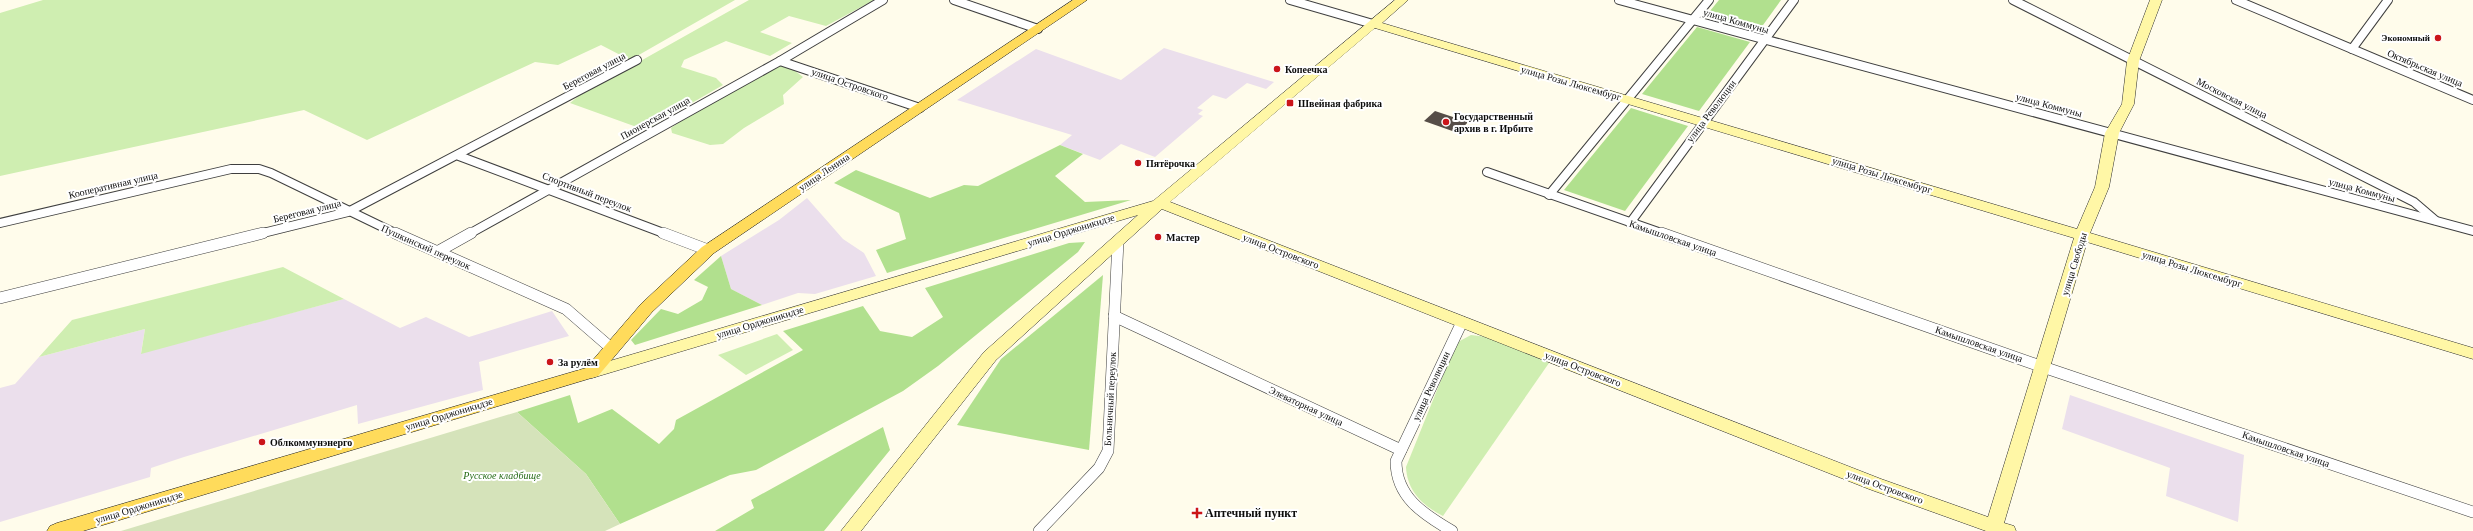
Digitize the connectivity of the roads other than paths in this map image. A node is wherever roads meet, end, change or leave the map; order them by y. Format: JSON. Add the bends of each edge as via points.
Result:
{"nodes":[{"id":1,"x":883,"y":0,"type":"edge"},
{"id":2,"x":954,"y":0,"type":"edge"},
{"id":3,"x":1081,"y":0,"type":"edge"},
{"id":4,"x":1290,"y":0,"type":"edge"},
{"id":5,"x":1402,"y":0,"type":"edge"},
{"id":6,"x":1619,"y":0,"type":"edge"},
{"id":7,"x":1709,"y":0,"type":"edge"},
{"id":8,"x":1794,"y":0,"type":"edge"},
{"id":9,"x":2013,"y":0,"type":"edge"},
{"id":10,"x":2156,"y":0,"type":"edge"},
{"id":11,"x":2236,"y":0,"type":"edge"},
{"id":12,"x":2388,"y":0,"type":"edge"},
{"id":13,"x":1692,"y":20,"type":"junction"},
{"id":14,"x":1373,"y":24,"type":"junction"},
{"id":15,"x":1038,"y":29,"type":"junction"},
{"id":16,"x":1765,"y":40,"type":"junction"},
{"id":17,"x":2352,"y":49,"type":"junction"},
{"id":18,"x":637,"y":60,"type":"dead end"},
{"id":19,"x":780,"y":61,"type":"junction"},
{"id":20,"x":2133,"y":61,"type":"junction"},
{"id":21,"x":1628,"y":99,"type":"junction"},
{"id":22,"x":2473,"y":100,"type":"edge"},
{"id":23,"x":920,"y":108,"type":"junction"},
{"id":24,"x":1703,"y":121,"type":"junction"},
{"id":25,"x":2112,"y":133,"type":"junction"},
{"id":26,"x":459,"y":156,"type":"junction"},
{"id":27,"x":231,"y":169,"type":"joint"},
{"id":28,"x":1487,"y":172,"type":"dead end"},
{"id":29,"x":549,"y":190,"type":"junction"},
{"id":30,"x":1550,"y":195,"type":"junction"},
{"id":31,"x":1160,"y":204,"type":"junction"},
{"id":32,"x":348,"y":212,"type":"junction"},
{"id":33,"x":2437,"y":222,"type":"junction"},
{"id":34,"x":0,"y":223,"type":"edge"},
{"id":35,"x":1630,"y":223,"type":"junction"},
{"id":36,"x":2473,"y":231,"type":"edge"},
{"id":37,"x":2082,"y":236,"type":"junction"},
{"id":38,"x":1118,"y":241,"type":"junction"},
{"id":39,"x":708,"y":250,"type":"junction"},
{"id":40,"x":437,"y":252,"type":"junction"},
{"id":41,"x":0,"y":298,"type":"edge"},
{"id":42,"x":1114,"y":316,"type":"junction"},
{"id":43,"x":1462,"y":322,"type":"junction"},
{"id":44,"x":611,"y":348,"type":"junction"},
{"id":45,"x":2473,"y":354,"type":"edge"},
{"id":46,"x":2043,"y":367,"type":"junction"},
{"id":47,"x":592,"y":372,"type":"junction"},
{"id":48,"x":1401,"y":450,"type":"junction"},
{"id":49,"x":2473,"y":512,"type":"edge"},
{"id":50,"x":1998,"y":529,"type":"edge"},
{"id":51,"x":57,"y":531,"type":"edge"},
{"id":52,"x":850,"y":531,"type":"edge"},
{"id":53,"x":1039,"y":531,"type":"edge"},
{"id":54,"x":1452,"y":531,"type":"edge"}],
"edges":[{"from":1,"to":19,"type":"street","name":"Пионерская улица"},
{"from":2,"to":15,"type":"street"},
{"from":3,"to":15,"type":"main road","name":"улица Ленина"},
{"from":4,"to":14,"type":"street","name":"улица Розы Люксембург"},
{"from":5,"to":14,"type":"street","name":"улица Орджоникидзе"},
{"from":6,"to":13,"type":"street","name":"улица Коммуны"},
{"from":7,"to":13,"type":"street"},
{"from":8,"to":16,"type":"street","name":"улица Революции"},
{"from":9,"to":20,"type":"street","name":"Московская улица"},
{"from":10,"to":20,"type":"street","name":"улица Свободы"},
{"from":11,"to":17,"type":"street","name":"Октябрьская улица"},
{"from":12,"to":17,"type":"street"},
{"from":13,"to":16,"type":"street","name":"улица Коммуны"},
{"from":13,"to":21,"type":"street"},
{"from":14,"to":21,"type":"street","name":"улица Розы Люксембург"},
{"from":14,"to":31,"type":"street","name":"улица Орджоникидзе"},
{"from":15,"to":23,"type":"main road","name":"улица Ленина"},
{"from":16,"to":24,"type":"street","name":"улица Революции"},
{"from":16,"to":25,"type":"street","name":"улица Коммуны"},
{"from":17,"to":22,"type":"street","name":"Октябрьская улица"},
{"from":18,"to":26,"type":"street","name":"Береговая улица"},
{"from":19,"to":23,"type":"street","name":"улица Островского"},
{"from":19,"to":29,"type":"street","name":"Пионерская улица"},
{"from":20,"to":25,"type":"street","name":"улица Свободы","via":[[2128,104]]},
{"from":20,"to":33,"type":"street","name":"Московская улица","via":[[2414,202]]},
{"from":21,"to":24,"type":"street","name":"улица Розы Люксембург"},
{"from":21,"to":30,"type":"street"},
{"from":23,"to":39,"type":"main road","name":"улица Ленина"},
{"from":24,"to":35,"type":"street","name":"улица Революции"},
{"from":24,"to":37,"type":"street","name":"улица Розы Люксембург"},
{"from":25,"to":33,"type":"street","name":"улица Коммуны"},
{"from":25,"to":37,"type":"street","name":"улица Свободы","via":[[2102,187]]},
{"from":26,"to":29,"type":"street","name":"Спортивный переулок"},
{"from":26,"to":32,"type":"street","name":"Береговая улица"},
{"from":27,"to":32,"type":"street","name":"Пушкинский переулок","via":[[259,169],[271,173]]},
{"from":27,"to":34,"type":"street","name":"Кооперативная улица"},
{"from":28,"to":30,"type":"street","name":"Камышловская улица"},
{"from":29,"to":39,"type":"street","name":"Спортивный переулок"},
{"from":29,"to":40,"type":"street","name":"Пионерская улица"},
{"from":30,"to":35,"type":"street","name":"Камышловская улица"},
{"from":31,"to":38,"type":"street"},
{"from":31,"to":43,"type":"street","name":"улица Островского"},
{"from":31,"to":47,"type":"street","name":"улица Орджоникидзе"},
{"from":32,"to":40,"type":"street","name":"Пушкинский переулок"},
{"from":32,"to":41,"type":"street","name":"Береговая улица"},
{"from":33,"to":36,"type":"street","name":"улица Коммуны"},
{"from":35,"to":46,"type":"street","name":"Камышловская улица"},
{"from":37,"to":45,"type":"street","name":"улица Розы Люксембург"},
{"from":37,"to":46,"type":"street","name":"улица Свободы"},
{"from":38,"to":42,"type":"street","name":"Больничный переулок"},
{"from":38,"to":52,"type":"street","via":[[990,356]]},
{"from":39,"to":44,"type":"main road","name":"улица Ленина","via":[[643,312]]},
{"from":40,"to":44,"type":"street","name":"Пушкинский переулок","via":[[566,309]]},
{"from":42,"to":48,"type":"street","name":"Элеваторная улица"},
{"from":42,"to":53,"type":"street","name":"Больничный переулок","via":[[1108,451],[1099,468]]},
{"from":43,"to":48,"type":"street","name":"улица Революции"},
{"from":43,"to":50,"type":"street","name":"улица Островского","via":[[1875,484]]},
{"from":44,"to":47,"type":"main road","name":"улица Ленина"},
{"from":46,"to":49,"type":"street","name":"Камышловская улица"},
{"from":46,"to":50,"type":"street","name":"улица Свободы"},
{"from":47,"to":51,"type":"main road","name":"улица Орджоникидзе"},
{"from":48,"to":54,"type":"street","via":[[1396,460],[1398,486],[1418,509]]}]}
